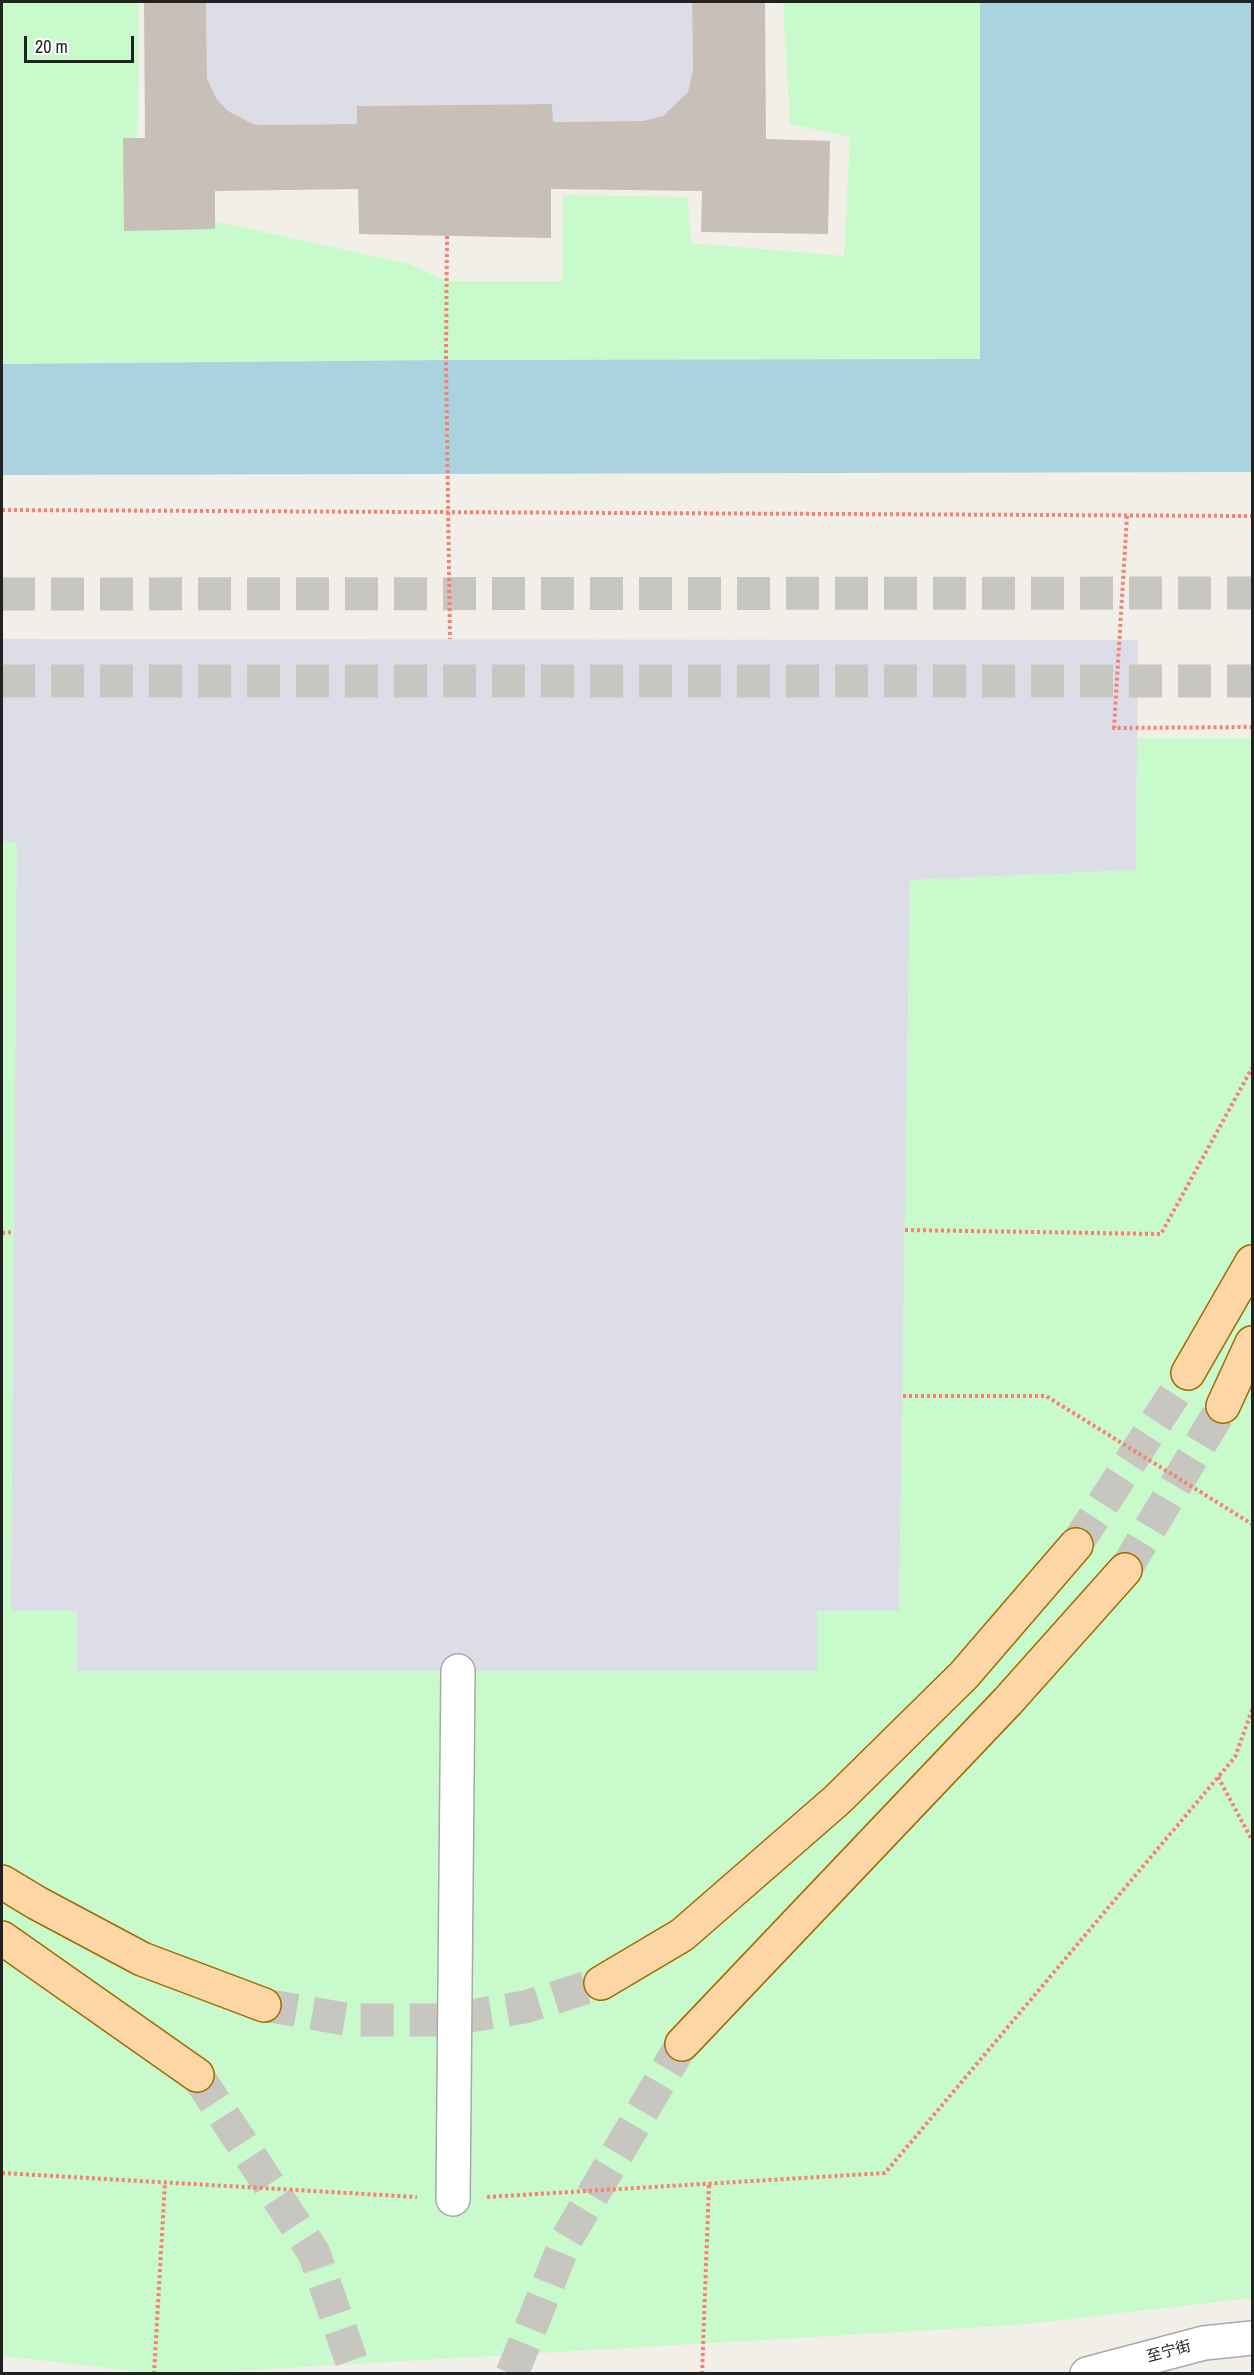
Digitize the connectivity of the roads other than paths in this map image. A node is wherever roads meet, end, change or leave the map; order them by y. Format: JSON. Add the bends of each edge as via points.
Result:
{"nodes":[{"id":1,"x":1252,"y":1262,"type":"edge"},
{"id":2,"x":1252,"y":1342,"type":"edge"},
{"id":3,"x":1188,"y":1373,"type":"tunnel mouth"},
{"id":4,"x":1223,"y":1406,"type":"tunnel mouth"},
{"id":5,"x":1077,"y":1545,"type":"tunnel mouth"},
{"id":6,"x":1125,"y":1570,"type":"tunnel mouth"},
{"id":7,"x":458,"y":1671,"type":"dead end"},
{"id":8,"x":2,"y":1882,"type":"edge"},
{"id":9,"x":2,"y":1938,"type":"edge"},
{"id":10,"x":602,"y":1983,"type":"tunnel mouth"},
{"id":11,"x":264,"y":2005,"type":"tunnel mouth"},
{"id":12,"x":682,"y":2044,"type":"tunnel mouth"},
{"id":13,"x":197,"y":2075,"type":"tunnel mouth"},
{"id":14,"x":453,"y":2199,"type":"road end"},
{"id":15,"x":1252,"y":2338,"type":"edge"},
{"id":16,"x":1087,"y":2373,"type":"edge"}],
"edges":[{"from":1,"to":3,"type":"main road"},
{"from":2,"to":4,"type":"main road"},
{"from":5,"to":10,"type":"main road","via":[[964,1675],[837,1800],[682,1935]]},
{"from":6,"to":12,"type":"main road","via":[[1000,1710]]},
{"from":7,"to":14,"type":"street"},
{"from":8,"to":11,"type":"main road","via":[[142,1959]]},
{"from":9,"to":13,"type":"main road"},
{"from":15,"to":16,"type":"street","name":"至宁街","via":[[1204,2343]]}]}
